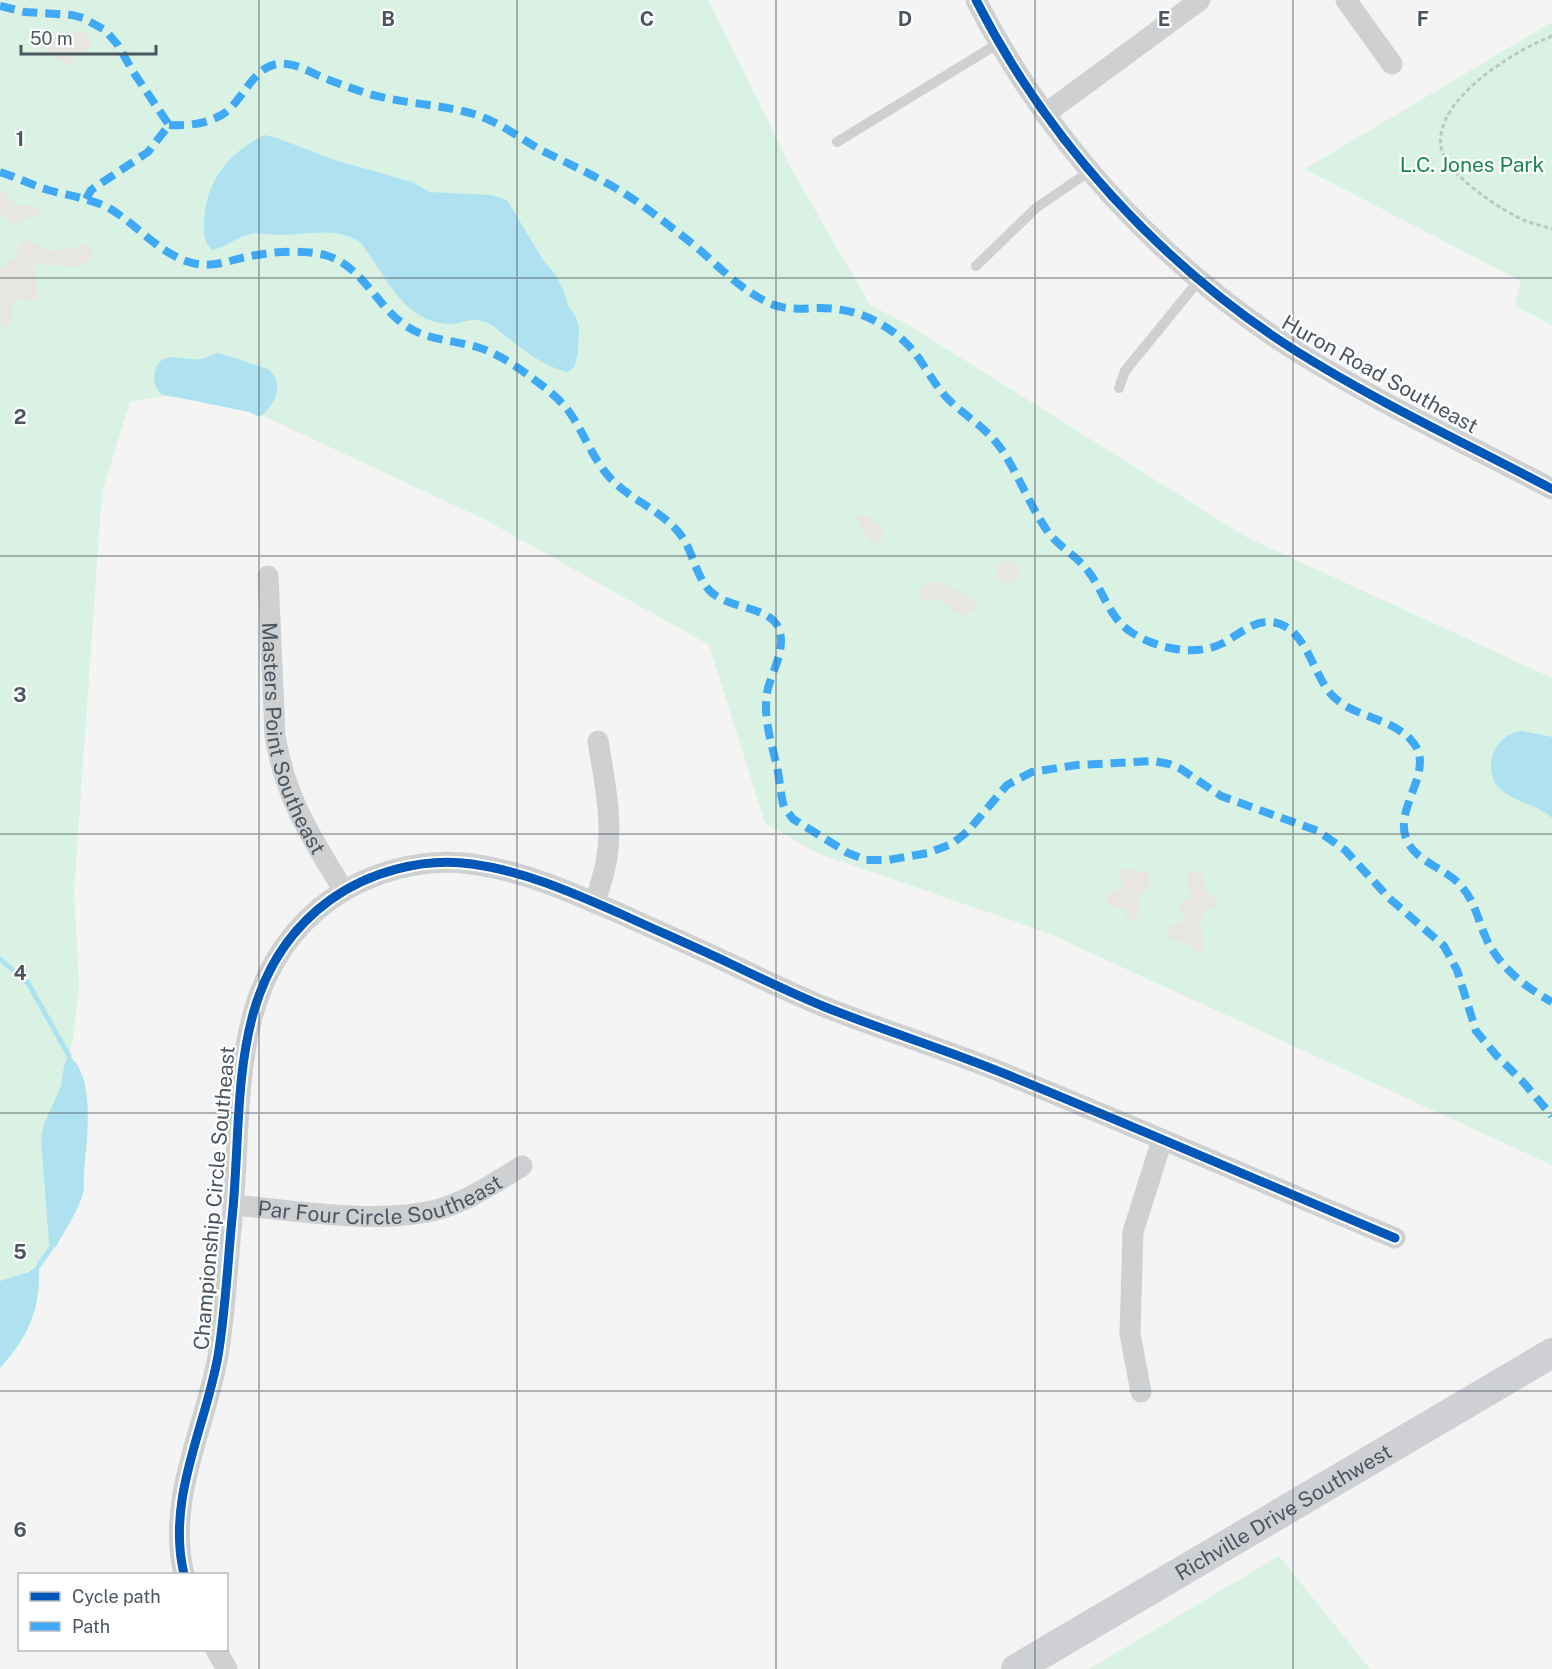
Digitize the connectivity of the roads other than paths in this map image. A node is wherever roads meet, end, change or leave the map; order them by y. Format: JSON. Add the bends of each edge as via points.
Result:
{"nodes":[{"id":1,"x":975,"y":0,"type":"edge"},
{"id":2,"x":1200,"y":0,"type":"edge"},
{"id":3,"x":1346,"y":0,"type":"edge"},
{"id":4,"x":999,"y":43,"type":"junction"},
{"id":5,"x":1392,"y":64,"type":"dead end"},
{"id":6,"x":1045,"y":114,"type":"junction"},
{"id":7,"x":837,"y":142,"type":"dead end"},
{"id":8,"x":1090,"y":171,"type":"junction"},
{"id":9,"x":976,"y":266,"type":"dead end"},
{"id":10,"x":1200,"y":278,"type":"junction"},
{"id":11,"x":1119,"y":388,"type":"dead end"},
{"id":12,"x":1552,"y":489,"type":"edge"},
{"id":13,"x":268,"y":576,"type":"dead end"},
{"id":14,"x":598,"y":741,"type":"dead end"},
{"id":15,"x":344,"y":891,"type":"junction"},
{"id":16,"x":595,"y":903,"type":"junction"},
{"id":17,"x":1162,"y":1140,"type":"junction"},
{"id":18,"x":522,"y":1166,"type":"dead end"},
{"id":19,"x":233,"y":1205,"type":"junction"},
{"id":20,"x":1395,"y":1238,"type":"dead end"},
{"id":21,"x":1552,"y":1353,"type":"edge"},
{"id":22,"x":1141,"y":1392,"type":"dead end"},
{"id":23,"x":184,"y":1573,"type":"edge"},
{"id":24,"x":217,"y":1651,"type":"edge"},
{"id":25,"x":227,"y":1669,"type":"edge"},
{"id":26,"x":1016,"y":1669,"type":"edge"}],
"edges":[{"from":1,"to":4,"type":"street","name":"Huron Road Southeast"},
{"from":2,"to":6,"type":"street"},
{"from":3,"to":5,"type":"street"},
{"from":4,"to":6,"type":"street","name":"Huron Road Southeast"},
{"from":4,"to":7,"type":"lane"},
{"from":6,"to":8,"type":"street","name":"Huron Road Southeast"},
{"from":8,"to":9,"type":"lane","via":[[1036,208]]},
{"from":8,"to":10,"type":"street","name":"Huron Road Southeast","via":[[1138,223]]},
{"from":10,"to":11,"type":"lane","via":[[1125,371]]},
{"from":10,"to":12,"type":"street","name":"Huron Road Southeast","via":[[1262,328],[1330,372]]},
{"from":13,"to":15,"type":"street","name":"Masters Point Southeast","via":[[275,736],[280,762],[298,812]]},
{"from":14,"to":16,"type":"street","via":[[609,831],[607,858]]},
{"from":15,"to":16,"type":"street","name":"Championship Circle Southeast","via":[[375,876],[413,865],[466,862],[505,869]]},
{"from":15,"to":19,"type":"street","name":"Championship Circle Southeast","via":[[293,935],[268,972],[258,996],[243,1061]]},
{"from":16,"to":17,"type":"street","name":"Championship Circle Southeast","via":[[823,1006],[1005,1073]]},
{"from":17,"to":20,"type":"street","name":"Championship Circle Southeast"},
{"from":17,"to":22,"type":"street","via":[[1133,1232],[1130,1334]]},
{"from":18,"to":19,"type":"street","name":"Par Four Circle Southeast","via":[[463,1201],[410,1215],[355,1216]]},
{"from":19,"to":23,"type":"street","name":"Championship Circle Southeast","via":[[218,1354],[184,1481],[179,1522]]},
{"from":21,"to":26,"type":"main road","name":"Richville Drive Southwest"},
{"from":24,"to":25,"type":"street"}]}
